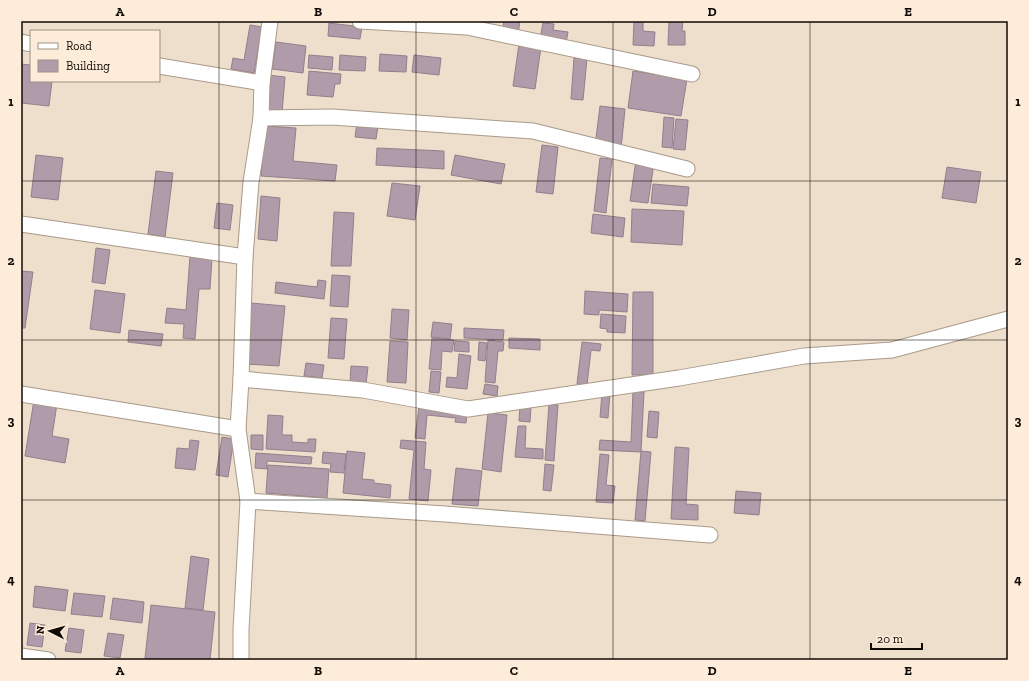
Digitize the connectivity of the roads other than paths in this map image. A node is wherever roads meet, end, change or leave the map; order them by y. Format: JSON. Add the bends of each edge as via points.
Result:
{"nodes":[{"id":1,"x":270,"y":21,"type":"edge"},
{"id":2,"x":360,"y":21,"type":"edge"},
{"id":3,"x":160,"y":66,"type":"edge"},
{"id":4,"x":692,"y":74,"type":"dead end"},
{"id":5,"x":262,"y":83,"type":"junction"},
{"id":6,"x":261,"y":118,"type":"junction"},
{"id":7,"x":687,"y":169,"type":"dead end"},
{"id":8,"x":21,"y":224,"type":"edge"},
{"id":9,"x":245,"y":257,"type":"junction"},
{"id":10,"x":1008,"y":319,"type":"edge"},
{"id":11,"x":241,"y":379,"type":"junction"},
{"id":12,"x":21,"y":394,"type":"edge"},
{"id":13,"x":238,"y":429,"type":"junction"},
{"id":14,"x":248,"y":501,"type":"junction"},
{"id":15,"x":710,"y":534,"type":"dead end"},
{"id":16,"x":21,"y":656,"type":"edge"},
{"id":17,"x":48,"y":660,"type":"edge"},
{"id":18,"x":241,"y":660,"type":"edge"}],
"edges":[{"from":1,"to":5,"type":"street"},
{"from":2,"to":4,"type":"street","via":[[467,27]]},
{"from":3,"to":5,"type":"street"},
{"from":5,"to":6,"type":"street"},
{"from":6,"to":7,"type":"street","via":[[332,117],[533,132]]},
{"from":6,"to":9,"type":"street","via":[[251,182]]},
{"from":8,"to":9,"type":"street"},
{"from":9,"to":11,"type":"street"},
{"from":10,"to":11,"type":"street","via":[[892,350],[804,356],[671,380],[468,409],[363,390]]},
{"from":11,"to":13,"type":"street"},
{"from":12,"to":13,"type":"street"},
{"from":13,"to":14,"type":"street"},
{"from":14,"to":15,"type":"street"},
{"from":14,"to":18,"type":"street"},
{"from":16,"to":17,"type":"street"}]}
